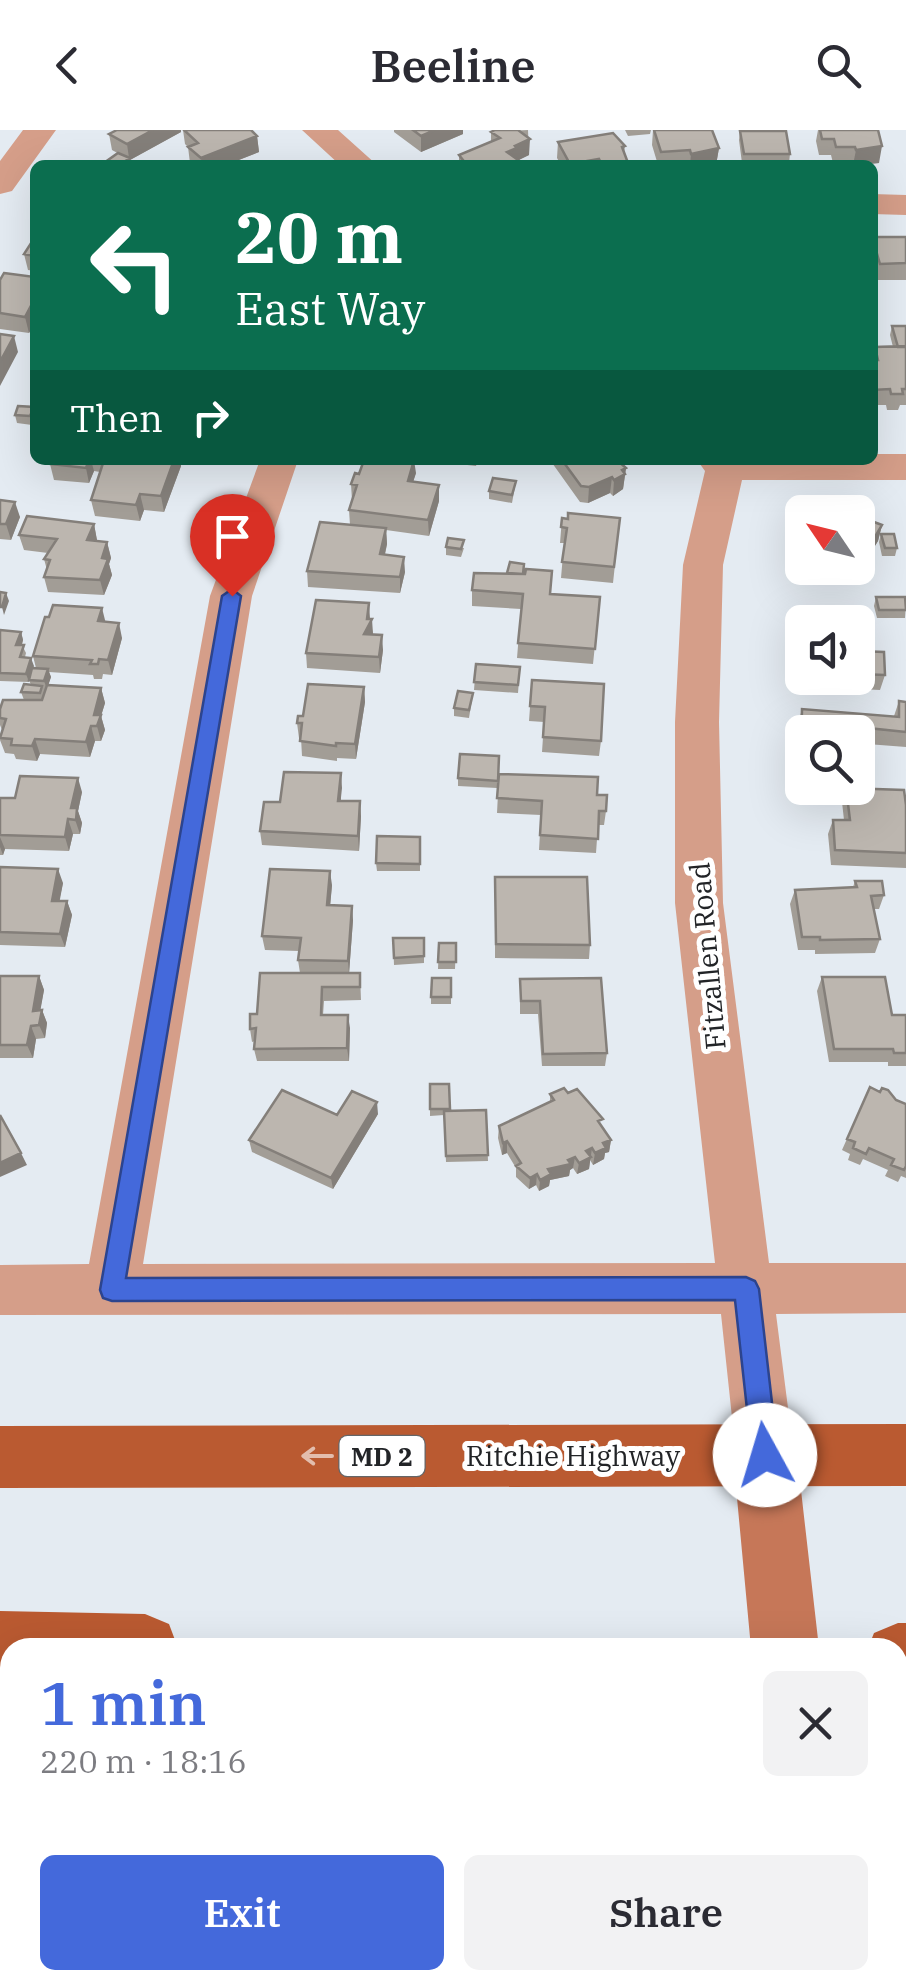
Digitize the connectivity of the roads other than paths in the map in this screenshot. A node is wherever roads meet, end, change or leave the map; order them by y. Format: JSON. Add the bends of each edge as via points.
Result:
{"nodes":[{"id":1,"x":40,"y":130,"type":"edge"},
{"id":2,"x":318,"y":130,"type":"edge"},
{"id":3,"x":354,"y":160,"type":"edge"},
{"id":4,"x":0,"y":184,"type":"edge"},
{"id":5,"x":878,"y":204,"type":"edge"},
{"id":6,"x":906,"y":205,"type":"edge"},
{"id":7,"x":277,"y":465,"type":"edge"},
{"id":8,"x":720,"y":465,"type":"edge"},
{"id":9,"x":782,"y":465,"type":"edge"},
{"id":10,"x":906,"y":467,"type":"edge"},
{"id":11,"x":906,"y":1288,"type":"edge"},
{"id":12,"x":746,"y":1289,"type":"junction"},
{"id":13,"x":0,"y":1290,"type":"edge"},
{"id":14,"x":112,"y":1290,"type":"junction"},
{"id":15,"x":765,"y":1455,"type":"junction"},
{"id":16,"x":906,"y":1455,"type":"edge"},
{"id":17,"x":0,"y":1457,"type":"edge"},
{"id":18,"x":785,"y":1638,"type":"edge"}],
"edges":[{"from":1,"to":4,"type":"street"},
{"from":2,"to":3,"type":"street"},
{"from":5,"to":6,"type":"street"},
{"from":7,"to":14,"type":"street","via":[[232,596]]},
{"from":8,"to":12,"type":"street","name":"Fitzallen Road","via":[[703,565],[699,903]]},
{"from":9,"to":10,"type":"street"},
{"from":11,"to":12,"type":"street"},
{"from":12,"to":14,"type":"street"},
{"from":12,"to":15,"type":"street","name":"Fitzallen Road"},
{"from":13,"to":14,"type":"street"},
{"from":15,"to":16,"type":"main road","name":"Ritchie Highway","number":"MD 2"},
{"from":15,"to":17,"type":"main road","name":"Ritchie Highway","number":"MD 2","one_way":true},
{"from":15,"to":18,"type":"street"}]}
